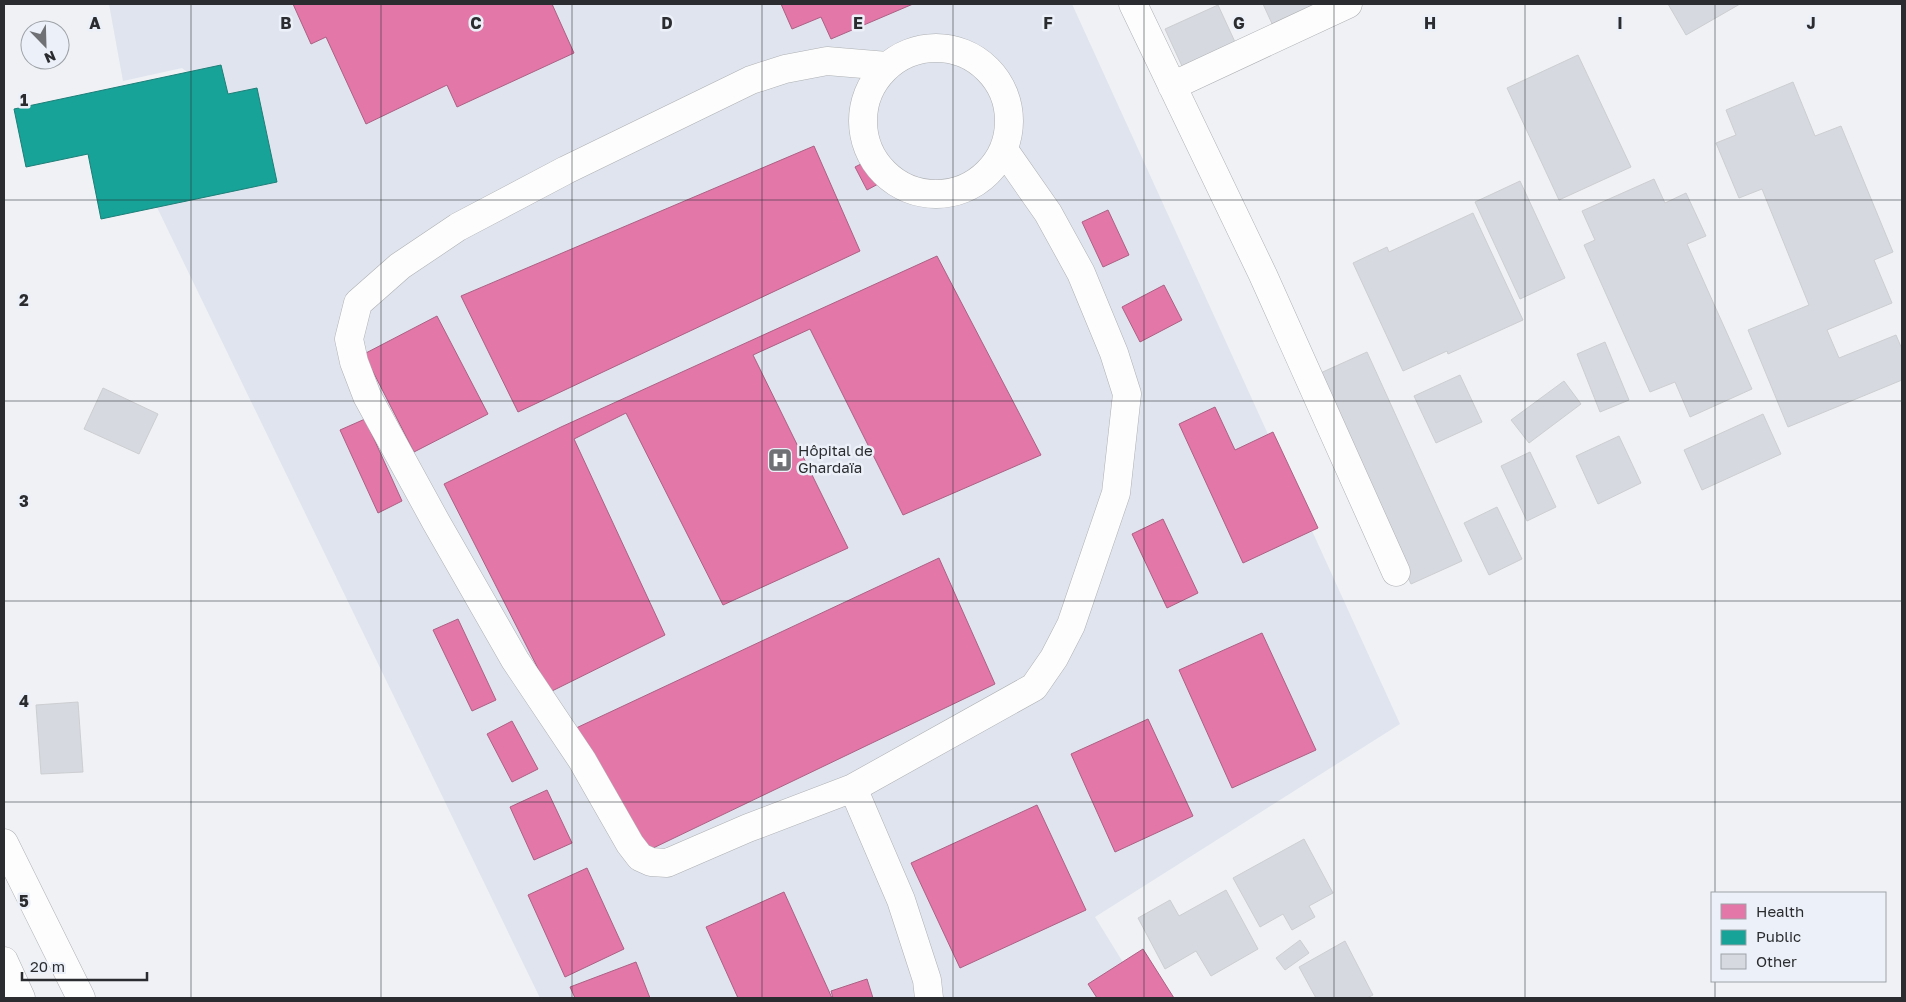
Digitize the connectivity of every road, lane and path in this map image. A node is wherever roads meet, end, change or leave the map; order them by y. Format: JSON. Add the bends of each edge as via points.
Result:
{"nodes":[{"id":1,"x":1133,"y":4,"type":"edge"},
{"id":2,"x":1348,"y":4,"type":"edge"},
{"id":3,"x":887,"y":66,"type":"junction"},
{"id":4,"x":1172,"y":86,"type":"junction"},
{"id":5,"x":1004,"y":150,"type":"junction"},
{"id":6,"x":1396,"y":572,"type":"dead end"},
{"id":7,"x":853,"y":788,"type":"junction"},
{"id":8,"x":4,"y":843,"type":"edge"},
{"id":9,"x":4,"y":961,"type":"edge"},
{"id":10,"x":21,"y":998,"type":"edge"},
{"id":11,"x":81,"y":998,"type":"edge"},
{"id":12,"x":930,"y":998,"type":"edge"}],
"edges":[{"from":1,"to":4,"type":"main road"},
{"from":2,"to":4,"type":"main road"},
{"from":3,"to":5,"type":"main road","via":[[903,55],[932,48],[963,52],[984,65],[1001,85],[1008,103],[1009,128]]},
{"from":3,"to":5,"type":"main road","via":[[868,94],[862,115],[867,149],[883,172],[913,191],[933,195],[977,183]]},
{"from":3,"to":7,"type":"main road","via":[[827,61],[751,80],[558,175],[458,227],[400,266],[358,303],[349,340],[366,396],[436,522],[515,660],[582,760],[640,857],[667,863]]},
{"from":4,"to":6,"type":"main road","via":[[1263,275]]},
{"from":5,"to":7,"type":"main road","via":[[1048,213],[1081,273],[1114,353],[1127,394],[1116,493],[1071,625],[1034,687]]},
{"from":7,"to":12,"type":"main road","via":[[902,900]]},
{"from":8,"to":11,"type":"main road"},
{"from":9,"to":10,"type":"main road"}]}
